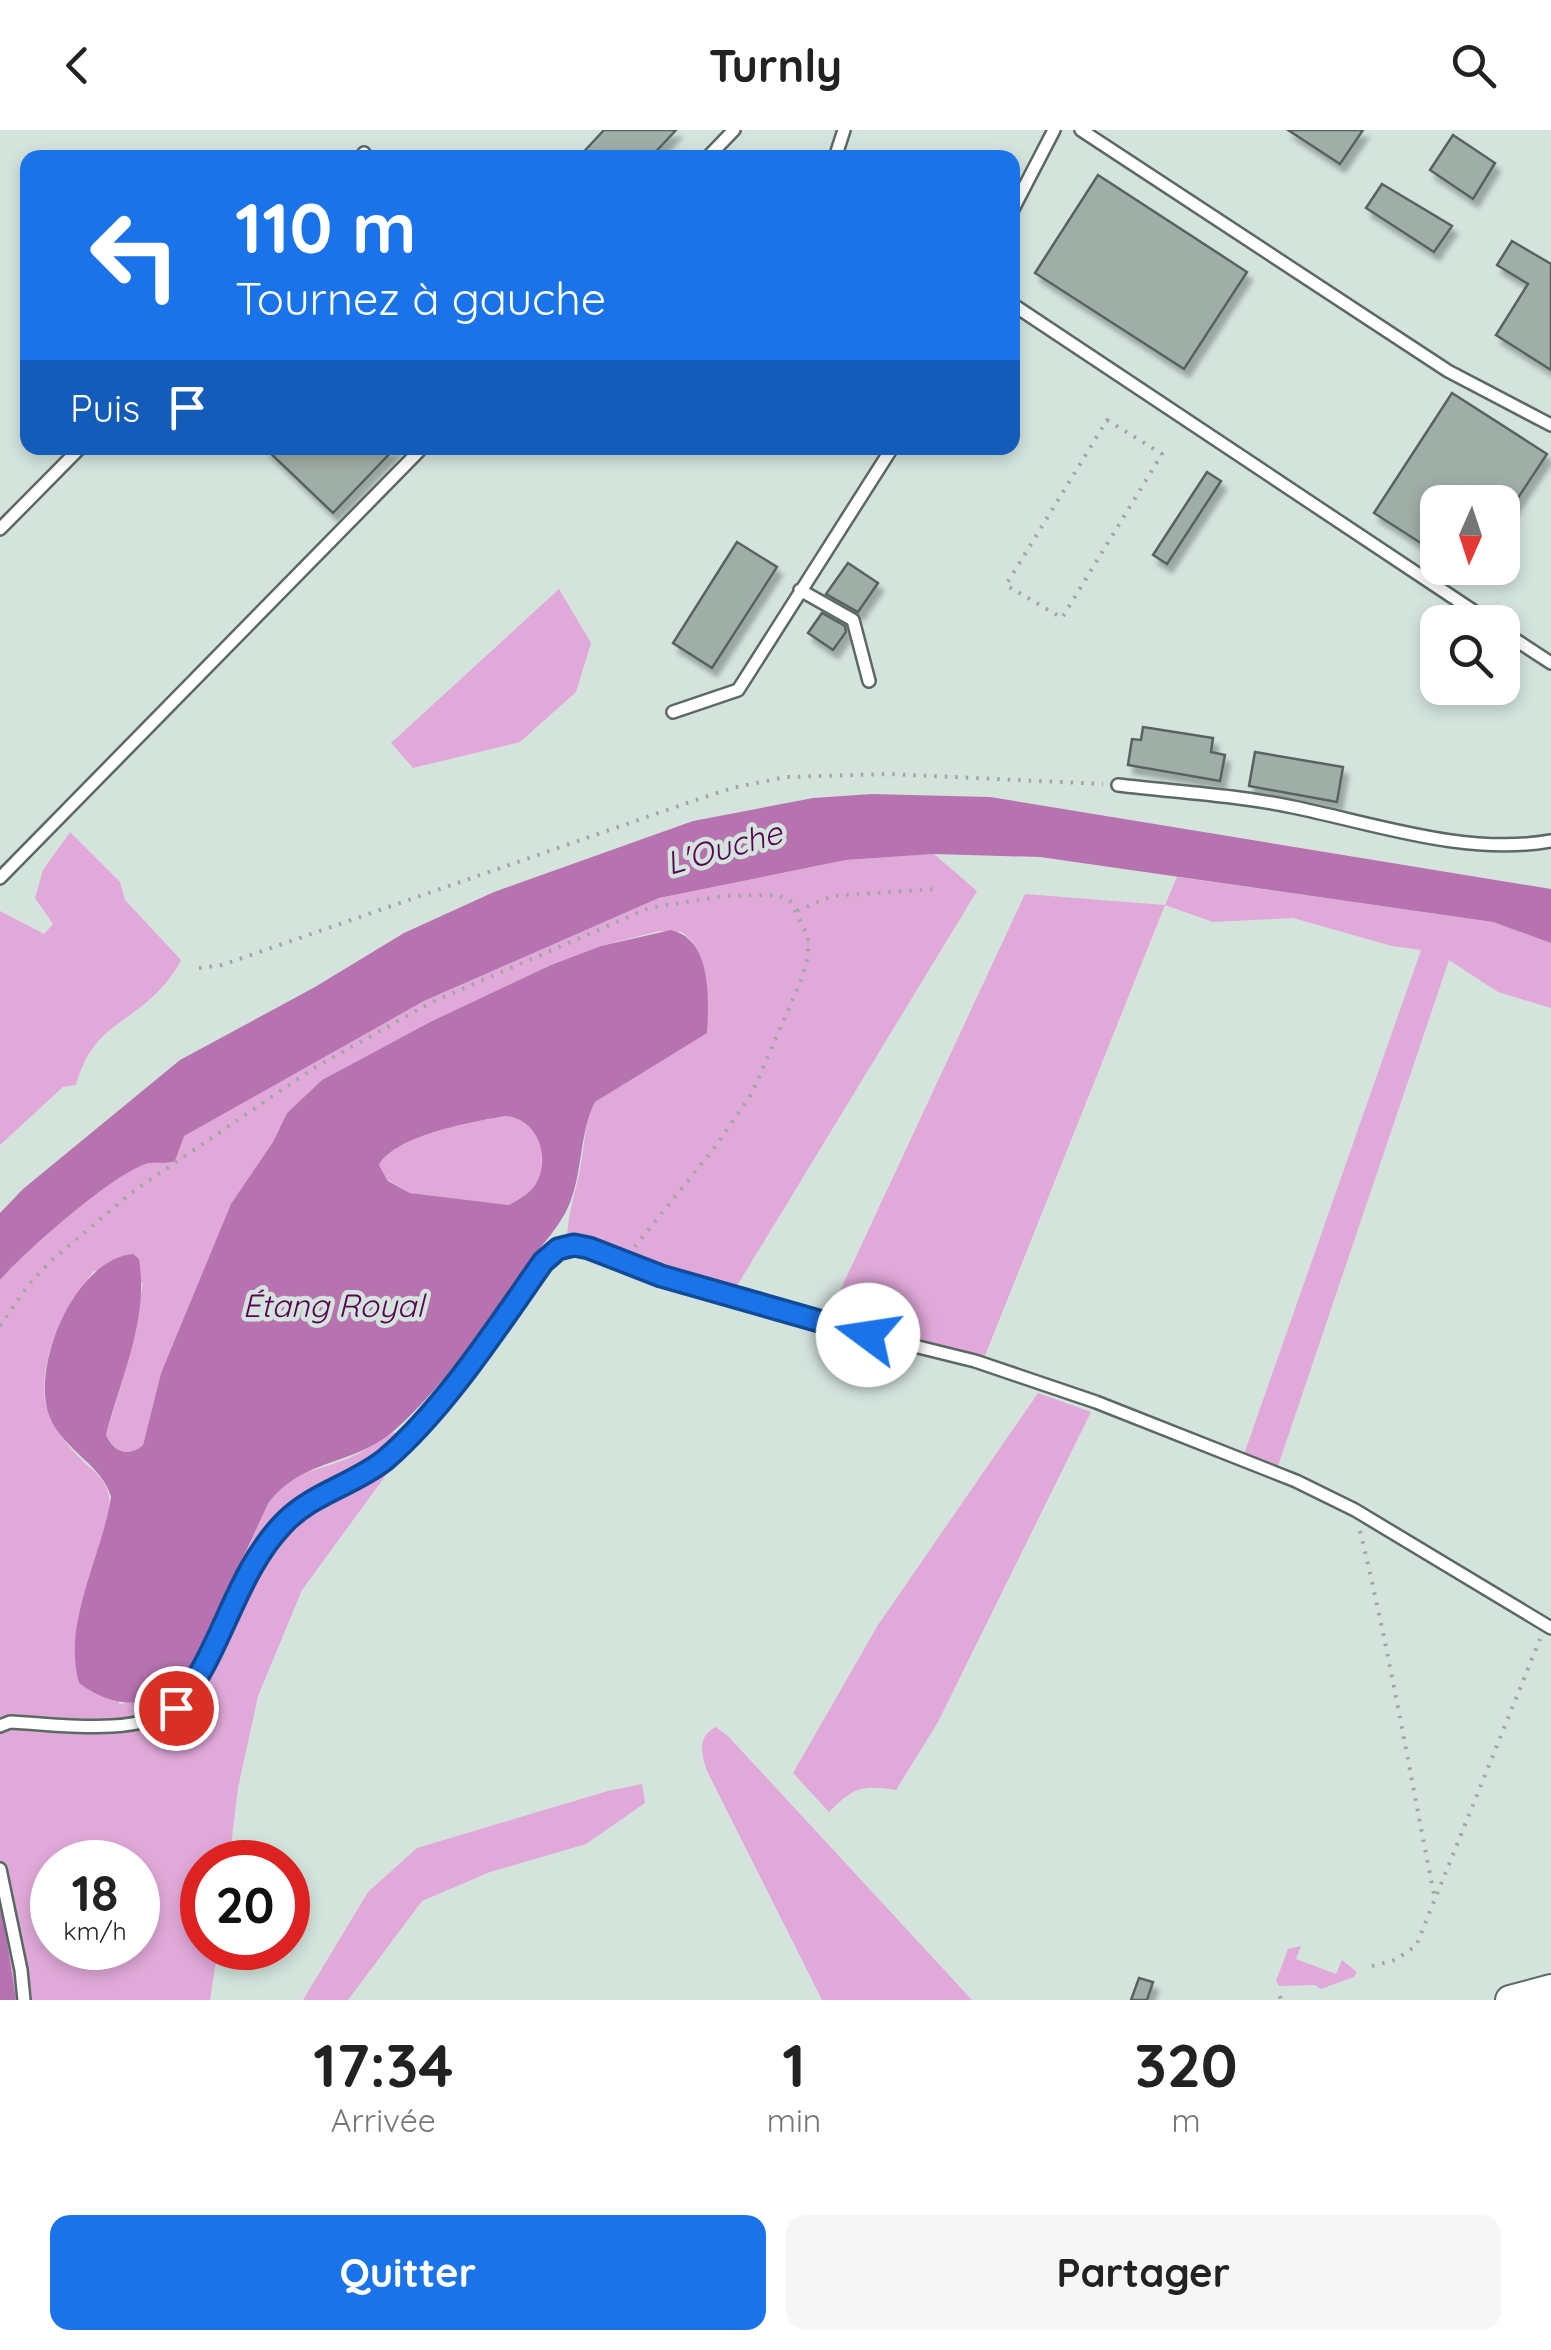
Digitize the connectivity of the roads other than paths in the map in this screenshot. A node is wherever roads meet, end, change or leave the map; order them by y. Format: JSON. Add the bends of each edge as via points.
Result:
{"nodes":[{"id":1,"x":734,"y":130,"type":"edge"},
{"id":2,"x":1054,"y":130,"type":"edge"},
{"id":3,"x":1082,"y":130,"type":"edge"},
{"id":4,"x":715,"y":150,"type":"edge"},
{"id":5,"x":1020,"y":196,"type":"edge"},
{"id":6,"x":1020,"y":309,"type":"edge"},
{"id":7,"x":1551,"y":424,"type":"edge"},
{"id":8,"x":73,"y":455,"type":"edge"},
{"id":9,"x":415,"y":455,"type":"edge"},
{"id":10,"x":887,"y":455,"type":"edge"},
{"id":11,"x":0,"y":530,"type":"edge"},
{"id":12,"x":800,"y":590,"type":"junction"},
{"id":13,"x":1464,"y":605,"type":"edge"},
{"id":14,"x":1520,"y":643,"type":"edge"},
{"id":15,"x":1551,"y":663,"type":"edge"},
{"id":16,"x":869,"y":681,"type":"dead end"},
{"id":17,"x":673,"y":712,"type":"dead end"},
{"id":18,"x":1118,"y":785,"type":"road end"},
{"id":19,"x":1551,"y":841,"type":"edge"},
{"id":20,"x":0,"y":878,"type":"edge"},
{"id":21,"x":1548,"y":1626,"type":"edge"},
{"id":22,"x":0,"y":1726,"type":"edge"},
{"id":23,"x":0,"y":1869,"type":"edge"},
{"id":24,"x":1551,"y":1989,"type":"edge"},
{"id":25,"x":24,"y":2000,"type":"edge"},
{"id":26,"x":1510,"y":2000,"type":"edge"}],
"edges":[{"from":1,"to":4,"type":"lane"},
{"from":2,"to":5,"type":"lane"},
{"from":3,"to":7,"type":"lane","via":[[1448,371]]},
{"from":6,"to":13,"type":"lane"},
{"from":8,"to":11,"type":"lane"},
{"from":9,"to":20,"type":"lane"},
{"from":10,"to":12,"type":"lane"},
{"from":12,"to":16,"type":"lane","via":[[853,620]]},
{"from":12,"to":17,"type":"lane","via":[[738,690]]},
{"from":14,"to":15,"type":"lane"},
{"from":18,"to":19,"type":"lane","via":[[1288,806],[1450,841]]},
{"from":21,"to":22,"type":"lane","via":[[1355,1510],[1210,1444],[975,1362],[780,1312],[574,1245],[543,1262],[444,1396],[390,1456],[305,1504],[282,1525],[197,1682],[176,1708],[113,1726]]},
{"from":23,"to":25,"type":"lane"},
{"from":24,"to":26,"type":"street"}]}
